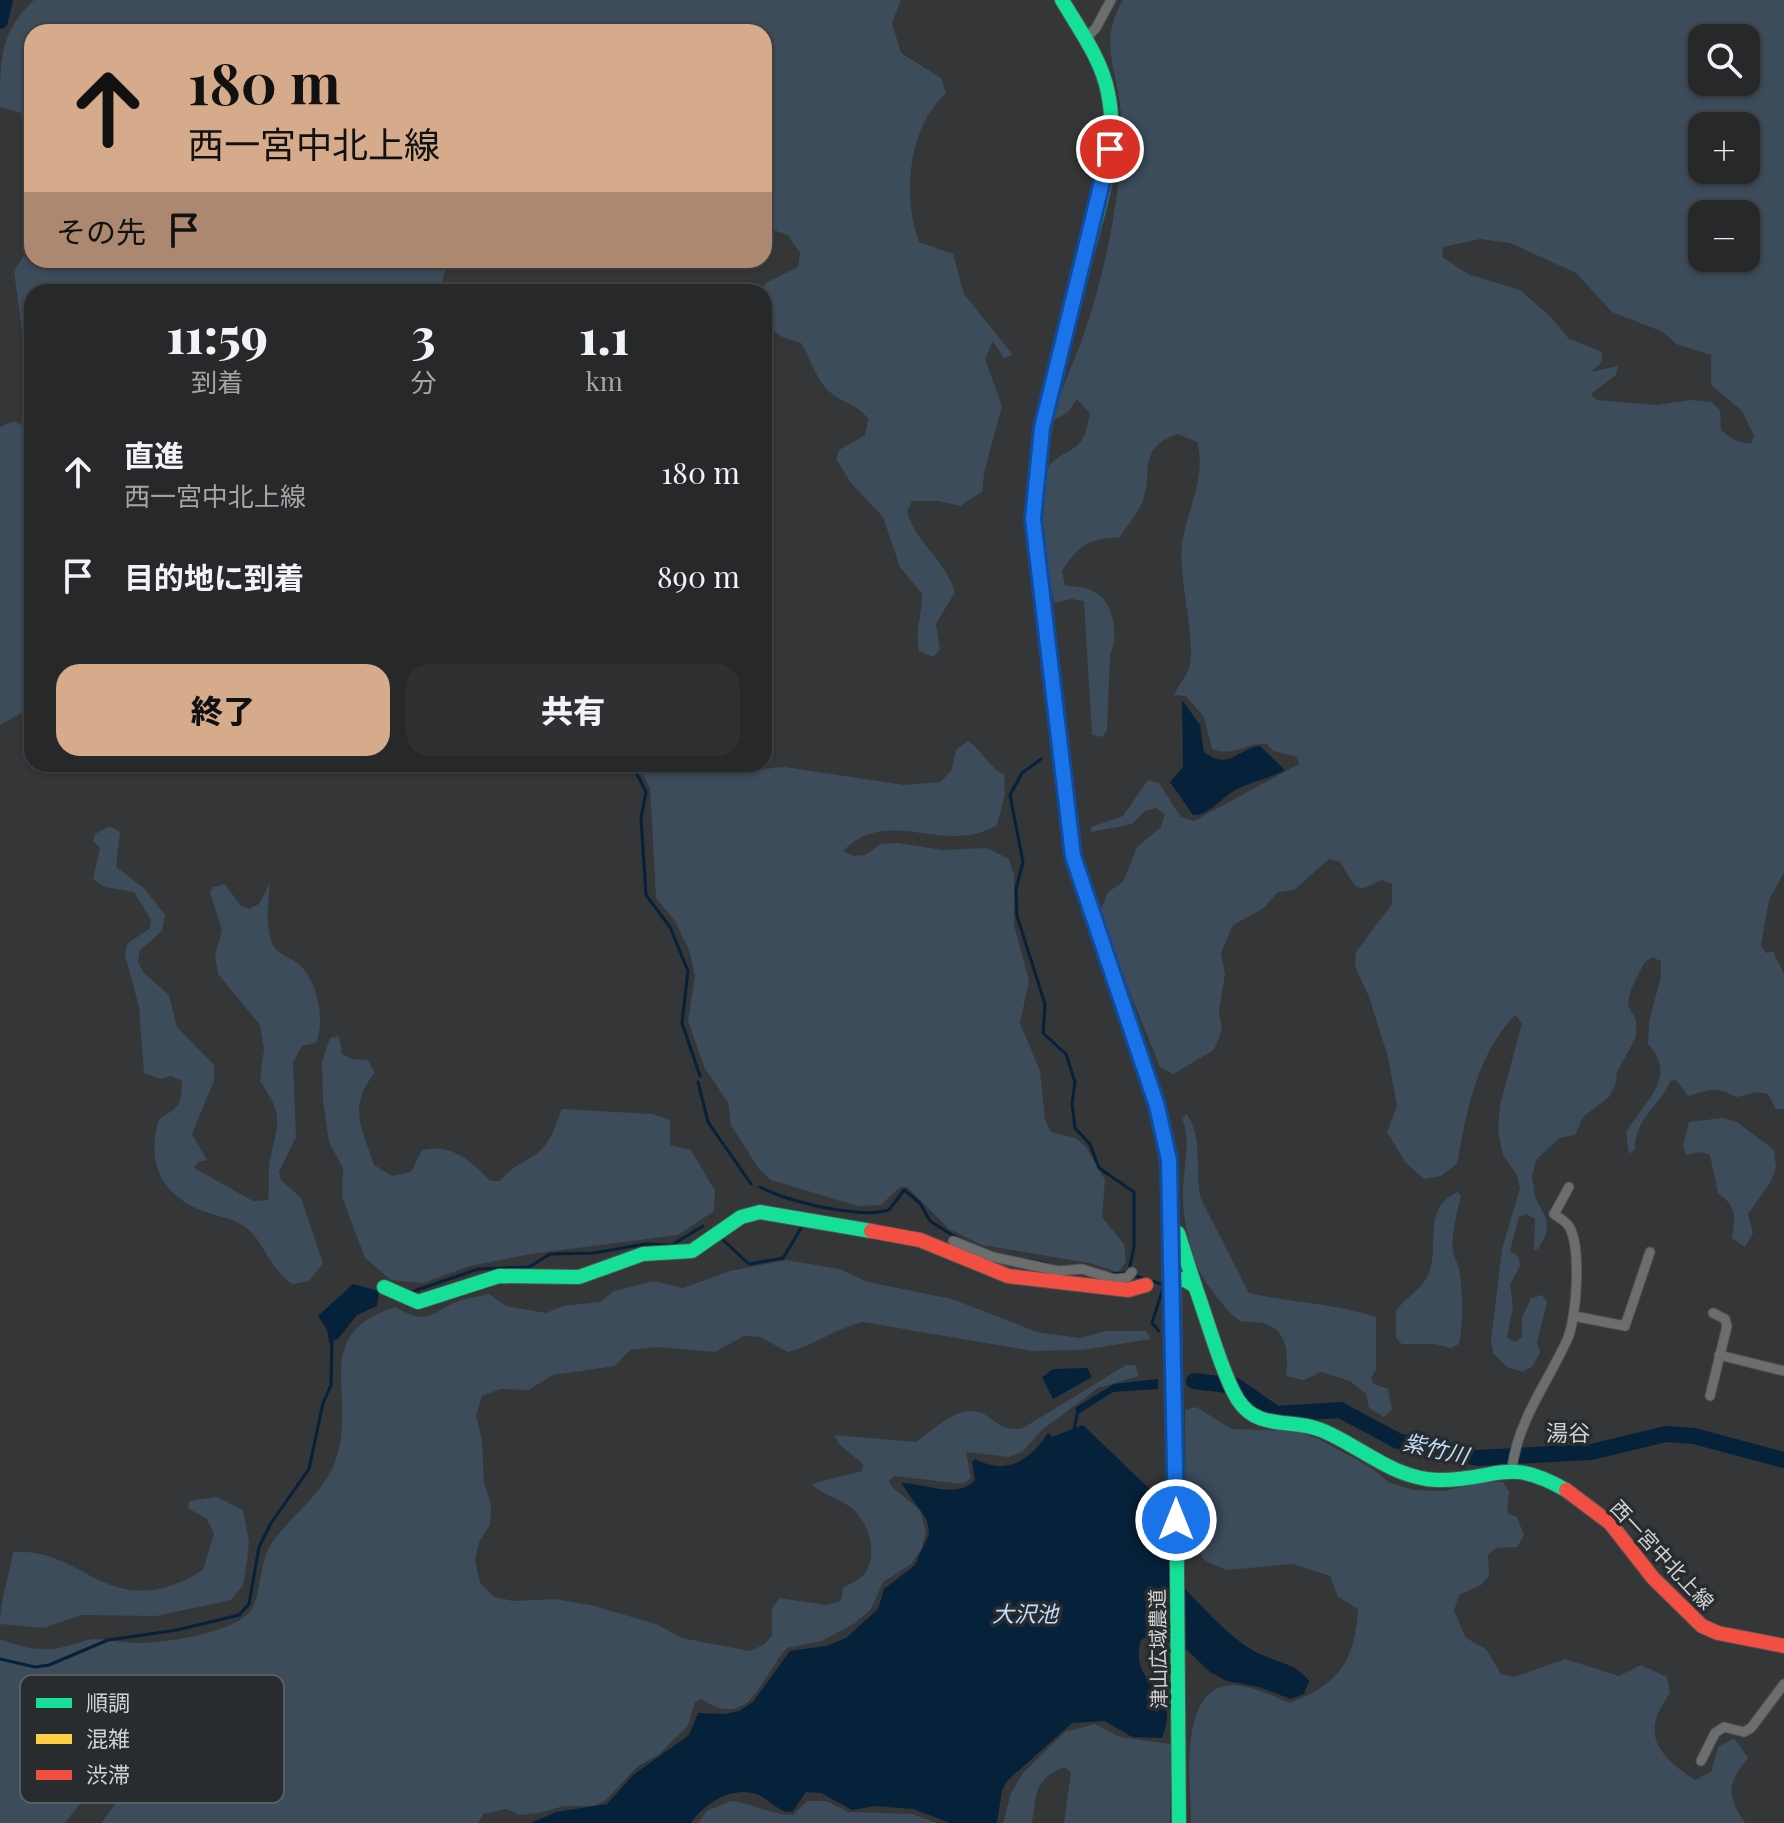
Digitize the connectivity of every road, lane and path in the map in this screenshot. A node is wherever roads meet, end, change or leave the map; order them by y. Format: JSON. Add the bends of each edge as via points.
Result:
{"nodes":[{"id":1,"x":1062,"y":0,"type":"edge"},
{"id":2,"x":1111,"y":0,"type":"edge"},
{"id":3,"x":1086,"y":38,"type":"junction"},
{"id":4,"x":1569,"y":1187,"type":"dead end"},
{"id":5,"x":1173,"y":1222,"type":"junction"},
{"id":6,"x":953,"y":1241,"type":"dead end"},
{"id":7,"x":1650,"y":1252,"type":"dead end"},
{"id":8,"x":1132,"y":1272,"type":"dead end"},
{"id":9,"x":1174,"y":1283,"type":"junction"},
{"id":10,"x":1146,"y":1285,"type":"dead end"},
{"id":11,"x":1195,"y":1286,"type":"junction"},
{"id":12,"x":384,"y":1287,"type":"dead end"},
{"id":13,"x":1713,"y":1313,"type":"dead end"},
{"id":14,"x":1574,"y":1316,"type":"junction"},
{"id":15,"x":1719,"y":1355,"type":"junction"},
{"id":16,"x":1784,"y":1371,"type":"edge"},
{"id":17,"x":1710,"y":1396,"type":"dead end"},
{"id":18,"x":1513,"y":1464,"type":"junction"},
{"id":19,"x":1784,"y":1646,"type":"edge"},
{"id":20,"x":1784,"y":1684,"type":"edge"},
{"id":21,"x":1701,"y":1761,"type":"dead end"},
{"id":22,"x":1179,"y":1823,"type":"edge"}],
"edges":[{"from":1,"to":3,"type":"main road"},
{"from":2,"to":3,"type":"street"},
{"from":3,"to":5,"type":"main road","via":[[1108,90],[1110,149],[1042,428],[1033,519],[1066,822],[1165,1134]]},
{"from":4,"to":14,"type":"street","via":[[1554,1214],[1570,1230]]},
{"from":5,"to":9,"type":"main road"},
{"from":5,"to":11,"type":"main road"},
{"from":6,"to":8,"type":"street","via":[[993,1257],[1058,1271],[1082,1269],[1114,1279]]},
{"from":7,"to":14,"type":"street","via":[[1625,1326]]},
{"from":9,"to":11,"type":"main road","via":[[1183,1279]]},
{"from":9,"to":22,"type":"main road","name":"津山広域農道"},
{"from":10,"to":12,"type":"main road","via":[[1128,1290],[1008,1276],[920,1240],[760,1212],[734,1221],[704,1247],[642,1254],[587,1276],[498,1276],[418,1302]]},
{"from":11,"to":18,"type":"main road","via":[[1232,1387],[1257,1420],[1319,1429],[1416,1477],[1448,1481]]},
{"from":13,"to":15,"type":"street","via":[[1727,1326]]},
{"from":14,"to":18,"type":"street","via":[[1568,1340],[1532,1403]]},
{"from":15,"to":16,"type":"street"},
{"from":15,"to":17,"type":"street"},
{"from":18,"to":19,"type":"main road","name":"西一宮中北上線","via":[[1595,1510],[1702,1626]]},
{"from":20,"to":21,"type":"street","via":[[1751,1728],[1744,1732],[1724,1727],[1715,1733]]}]}
